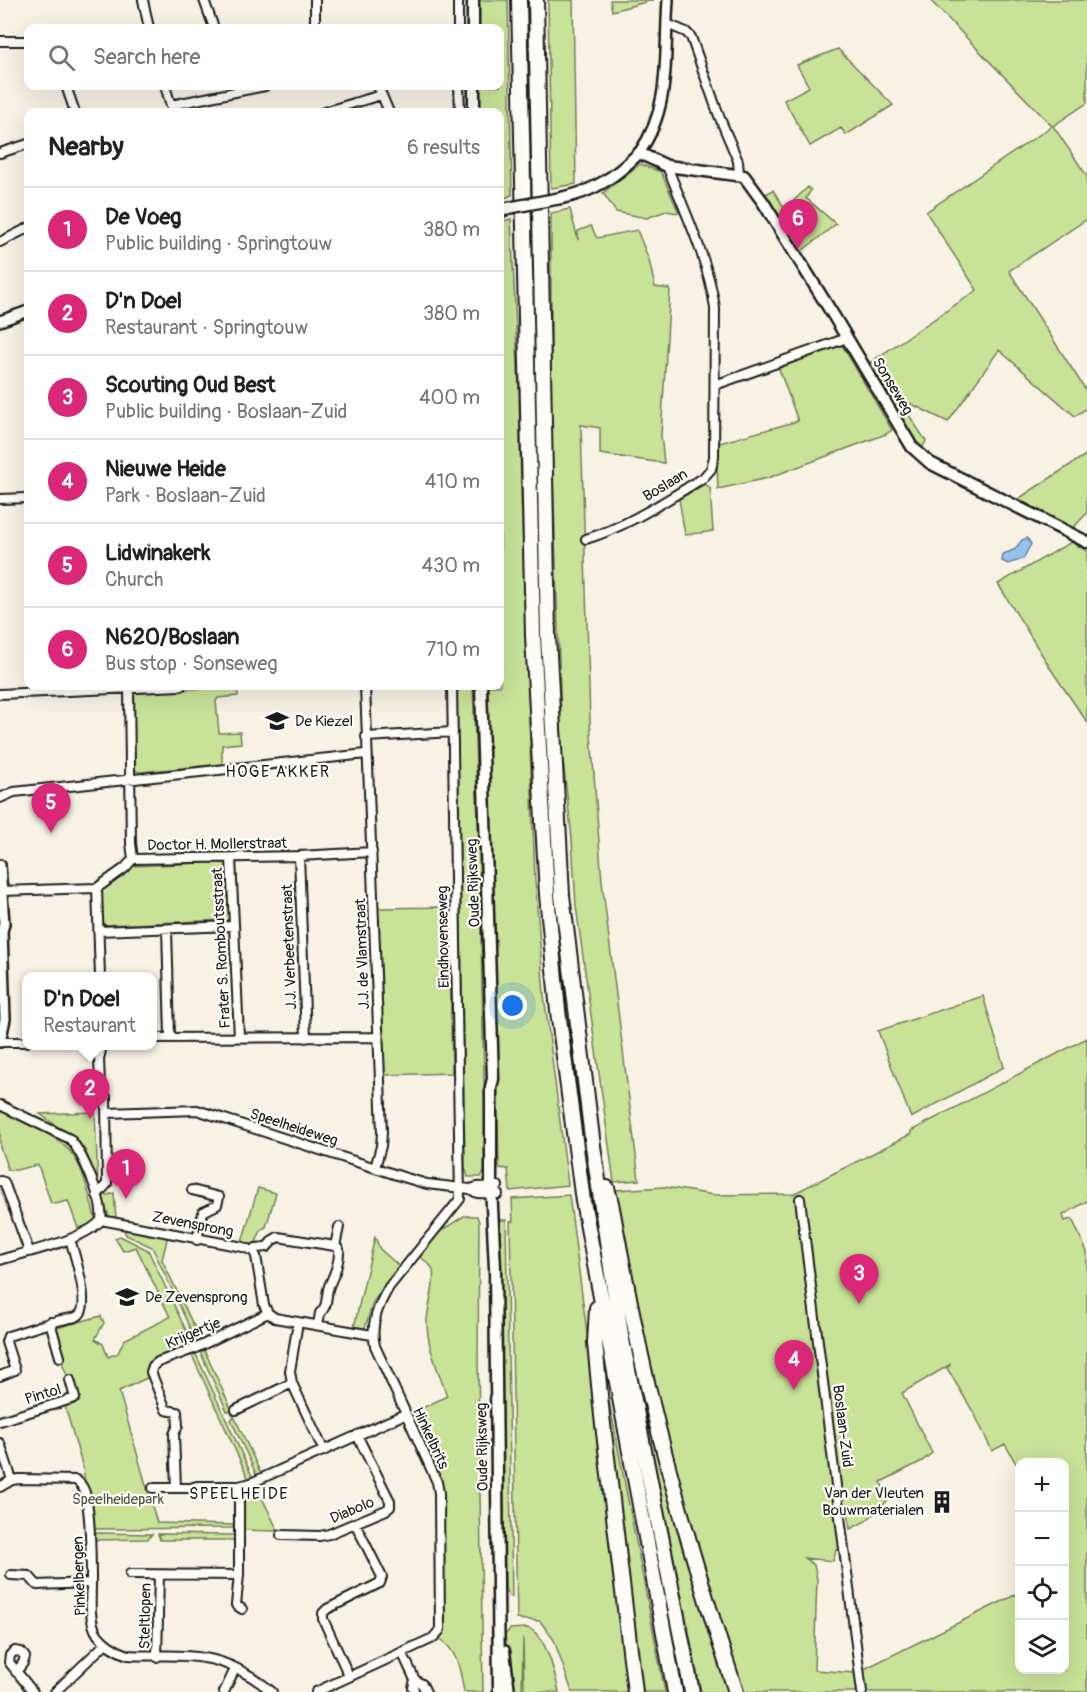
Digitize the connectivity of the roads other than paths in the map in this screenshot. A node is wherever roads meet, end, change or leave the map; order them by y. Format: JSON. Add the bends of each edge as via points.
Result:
{"nodes":[{"id":1,"x":143,"y":0,"type":"edge"},
{"id":2,"x":204,"y":0,"type":"edge"},
{"id":3,"x":315,"y":0,"type":"edge"},
{"id":4,"x":458,"y":0,"type":"edge"},
{"id":5,"x":473,"y":0,"type":"edge"},
{"id":6,"x":519,"y":0,"type":"edge"},
{"id":7,"x":536,"y":0,"type":"edge"},
{"id":8,"x":668,"y":0,"type":"edge"},
{"id":9,"x":148,"y":24,"type":"edge"},
{"id":10,"x":213,"y":24,"type":"edge"},
{"id":11,"x":315,"y":24,"type":"edge"},
{"id":12,"x":458,"y":24,"type":"edge"},
{"id":13,"x":473,"y":24,"type":"edge"},
{"id":14,"x":667,"y":24,"type":"junction"},
{"id":15,"x":0,"y":41,"type":"edge"},
{"id":16,"x":24,"y":41,"type":"edge"},
{"id":17,"x":67,"y":90,"type":"edge"},
{"id":18,"x":166,"y":90,"type":"edge"},
{"id":19,"x":233,"y":90,"type":"edge"},
{"id":20,"x":379,"y":90,"type":"edge"},
{"id":21,"x":459,"y":90,"type":"edge"},
{"id":22,"x":474,"y":90,"type":"edge"},
{"id":23,"x":381,"y":95,"type":"junction"},
{"id":24,"x":74,"y":108,"type":"edge"},
{"id":25,"x":172,"y":108,"type":"edge"},
{"id":26,"x":175,"y":108,"type":"edge"},
{"id":27,"x":337,"y":108,"type":"edge"},
{"id":28,"x":387,"y":108,"type":"edge"},
{"id":29,"x":460,"y":108,"type":"edge"},
{"id":30,"x":474,"y":108,"type":"edge"},
{"id":31,"x":24,"y":145,"type":"edge"},
{"id":32,"x":0,"y":153,"type":"edge"},
{"id":33,"x":639,"y":153,"type":"junction"},
{"id":34,"x":667,"y":166,"type":"junction"},
{"id":35,"x":739,"y":174,"type":"junction"},
{"id":36,"x":504,"y":209,"type":"edge"},
{"id":37,"x":24,"y":230,"type":"edge"},
{"id":38,"x":0,"y":242,"type":"edge"},
{"id":39,"x":24,"y":312,"type":"edge"},
{"id":40,"x":0,"y":321,"type":"edge"},
{"id":41,"x":847,"y":338,"type":"junction"},
{"id":42,"x":714,"y":385,"type":"junction"},
{"id":43,"x":24,"y":498,"type":"edge"},
{"id":44,"x":0,"y":499,"type":"edge"},
{"id":45,"x":586,"y":539,"type":"dead end"},
{"id":46,"x":1087,"y":542,"type":"edge"},
{"id":47,"x":43,"y":690,"type":"edge"},
{"id":48,"x":129,"y":690,"type":"edge"},
{"id":49,"x":365,"y":690,"type":"edge"},
{"id":50,"x":452,"y":690,"type":"edge"},
{"id":51,"x":481,"y":690,"type":"edge"},
{"id":52,"x":0,"y":694,"type":"edge"},
{"id":53,"x":453,"y":732,"type":"junction"},
{"id":54,"x":366,"y":737,"type":"junction"},
{"id":55,"x":366,"y":754,"type":"junction"},
{"id":56,"x":131,"y":780,"type":"junction"},
{"id":57,"x":0,"y":798,"type":"edge"},
{"id":58,"x":372,"y":852,"type":"junction"},
{"id":59,"x":299,"y":856,"type":"junction"},
{"id":60,"x":231,"y":858,"type":"junction"},
{"id":61,"x":133,"y":859,"type":"junction"},
{"id":62,"x":0,"y":865,"type":"edge"},
{"id":63,"x":97,"y":888,"type":"junction"},
{"id":64,"x":1,"y":891,"type":"edge"},
{"id":65,"x":0,"y":907,"type":"edge"},
{"id":66,"x":233,"y":926,"type":"junction"},
{"id":67,"x":1,"y":928,"type":"edge"},
{"id":68,"x":167,"y":929,"type":"junction"},
{"id":69,"x":98,"y":931,"type":"junction"},
{"id":70,"x":100,"y":972,"type":"edge"},
{"id":71,"x":2,"y":982,"type":"edge"},
{"id":72,"x":170,"y":1037,"type":"junction"},
{"id":73,"x":239,"y":1037,"type":"junction"},
{"id":74,"x":379,"y":1037,"type":"junction"},
{"id":75,"x":157,"y":1038,"type":"edge"},
{"id":76,"x":306,"y":1038,"type":"junction"},
{"id":77,"x":0,"y":1042,"type":"edge"},
{"id":78,"x":22,"y":1042,"type":"edge"},
{"id":79,"x":101,"y":1050,"type":"edge"},
{"id":80,"x":0,"y":1105,"type":"edge"},
{"id":81,"x":107,"y":1113,"type":"junction"},
{"id":82,"x":593,"y":1146,"type":"junction"},
{"id":83,"x":375,"y":1168,"type":"junction"},
{"id":84,"x":0,"y":1181,"type":"edge"},
{"id":85,"x":461,"y":1188,"type":"junction"},
{"id":86,"x":192,"y":1190,"type":"dead end"},
{"id":87,"x":494,"y":1190,"type":"junction"},
{"id":88,"x":97,"y":1195,"type":"junction"},
{"id":89,"x":800,"y":1199,"type":"dead end"},
{"id":90,"x":101,"y":1220,"type":"junction"},
{"id":91,"x":339,"y":1227,"type":"dead end"},
{"id":92,"x":70,"y":1239,"type":"junction"},
{"id":93,"x":197,"y":1240,"type":"junction"},
{"id":94,"x":334,"y":1246,"type":"junction"},
{"id":95,"x":29,"y":1251,"type":"junction"},
{"id":96,"x":253,"y":1251,"type":"junction"},
{"id":97,"x":0,"y":1260,"type":"edge"},
{"id":98,"x":598,"y":1288,"type":"junction"},
{"id":99,"x":267,"y":1313,"type":"junction"},
{"id":100,"x":50,"y":1322,"type":"junction"},
{"id":101,"x":298,"y":1322,"type":"junction"},
{"id":102,"x":318,"y":1326,"type":"junction"},
{"id":103,"x":372,"y":1335,"type":"junction"},
{"id":104,"x":60,"y":1357,"type":"dead end"},
{"id":105,"x":0,"y":1376,"type":"edge"},
{"id":106,"x":70,"y":1380,"type":"dead end"},
{"id":107,"x":292,"y":1383,"type":"junction"},
{"id":108,"x":237,"y":1410,"type":"dead end"},
{"id":109,"x":405,"y":1414,"type":"junction"},
{"id":110,"x":0,"y":1421,"type":"edge"},
{"id":111,"x":357,"y":1435,"type":"junction"},
{"id":112,"x":0,"y":1443,"type":"edge"},
{"id":113,"x":324,"y":1451,"type":"junction"},
{"id":114,"x":12,"y":1480,"type":"junction"},
{"id":115,"x":239,"y":1486,"type":"junction"},
{"id":116,"x":0,"y":1487,"type":"edge"},
{"id":117,"x":153,"y":1488,"type":"dead end"},
{"id":118,"x":177,"y":1488,"type":"junction"},
{"id":119,"x":355,"y":1523,"type":"junction"},
{"id":120,"x":281,"y":1535,"type":"dead end"},
{"id":121,"x":130,"y":1574,"type":"dead end"},
{"id":122,"x":11,"y":1575,"type":"dead end"},
{"id":123,"x":159,"y":1575,"type":"junction"},
{"id":124,"x":239,"y":1575,"type":"junction"},
{"id":125,"x":91,"y":1583,"type":"junction"},
{"id":126,"x":242,"y":1609,"type":"dead end"},
{"id":127,"x":499,"y":1625,"type":"junction"},
{"id":128,"x":106,"y":1643,"type":"junction"},
{"id":129,"x":402,"y":1652,"type":"junction"},
{"id":130,"x":157,"y":1657,"type":"junction"},
{"id":131,"x":235,"y":1669,"type":"junction"},
{"id":132,"x":16,"y":1672,"type":"dead end"},
{"id":133,"x":349,"y":1676,"type":"junction"},
{"id":134,"x":415,"y":1680,"type":"junction"},
{"id":135,"x":33,"y":1692,"type":"edge"},
{"id":136,"x":55,"y":1692,"type":"edge"},
{"id":137,"x":224,"y":1692,"type":"edge"},
{"id":138,"x":272,"y":1692,"type":"edge"},
{"id":139,"x":316,"y":1692,"type":"edge"},
{"id":140,"x":415,"y":1692,"type":"edge"},
{"id":141,"x":426,"y":1692,"type":"edge"},
{"id":142,"x":499,"y":1692,"type":"edge"},
{"id":143,"x":510,"y":1692,"type":"edge"},
{"id":144,"x":635,"y":1692,"type":"edge"},
{"id":145,"x":675,"y":1692,"type":"edge"},
{"id":146,"x":692,"y":1692,"type":"edge"},
{"id":147,"x":736,"y":1692,"type":"edge"},
{"id":148,"x":862,"y":1692,"type":"edge"}],
"edges":[{"from":1,"to":9,"type":"street"},
{"from":2,"to":10,"type":"street"},
{"from":3,"to":11,"type":"street"},
{"from":4,"to":12,"type":"street"},
{"from":5,"to":13,"type":"main road"},
{"from":6,"to":98,"type":"highway","via":[[533,636],[547,895],[571,1118]]},
{"from":7,"to":82,"type":"highway","via":[[548,636],[562,895]]},
{"from":8,"to":14,"type":"street"},
{"from":14,"to":33,"type":"street","via":[[662,102],[655,127]]},
{"from":14,"to":35,"type":"street","name":"Sonseweg","via":[[691,37],[738,161]]},
{"from":15,"to":16,"type":"street"},
{"from":17,"to":24,"type":"street"},
{"from":18,"to":25,"type":"street"},
{"from":19,"to":26,"type":"street"},
{"from":20,"to":23,"type":"street"},
{"from":21,"to":29,"type":"street"},
{"from":22,"to":30,"type":"main road"},
{"from":23,"to":27,"type":"street"},
{"from":23,"to":28,"type":"street"},
{"from":31,"to":32,"type":"street"},
{"from":33,"to":34,"type":"main road"},
{"from":33,"to":36,"type":"main road","bridge":true,"via":[[605,183],[582,193]]},
{"from":34,"to":35,"type":"main road"},
{"from":34,"to":42,"type":"street","name":"Boslaan","via":[[713,293]]},
{"from":35,"to":41,"type":"main road","name":"Sonseweg","via":[[748,179]]},
{"from":37,"to":38,"type":"street"},
{"from":39,"to":40,"type":"street"},
{"from":41,"to":42,"type":"street"},
{"from":41,"to":46,"type":"main road","name":"Sonseweg","via":[[920,456]]},
{"from":42,"to":45,"type":"street","name":"Boslaan","via":[[711,470],[643,514]]},
{"from":43,"to":44,"type":"street"},
{"from":47,"to":52,"type":"street"},
{"from":48,"to":56,"type":"street"},
{"from":49,"to":54,"type":"street","name":"J.J. de Vlamstraat"},
{"from":50,"to":53,"type":"street","name":"Eindhovenseweg"},
{"from":51,"to":87,"type":"main road","name":"Oude Rijksweg","via":[[495,1087]]},
{"from":53,"to":54,"type":"street"},
{"from":53,"to":85,"type":"street","name":"Eindhovenseweg"},
{"from":54,"to":55,"type":"street","name":"J.J. de Vlamstraat"},
{"from":55,"to":56,"type":"street"},
{"from":55,"to":58,"type":"street","name":"J.J. de Vlamstraat"},
{"from":56,"to":57,"type":"street","via":[[14,792]]},
{"from":56,"to":61,"type":"street"},
{"from":58,"to":59,"type":"street","name":"Doctor H. Mollerstraat"},
{"from":58,"to":74,"type":"street","name":"J.J. de Vlamstraat"},
{"from":59,"to":60,"type":"street","name":"Doctor H. Mollerstraat"},
{"from":59,"to":76,"type":"street","name":"J.J. Verbeetenstraat"},
{"from":60,"to":61,"type":"street","name":"Doctor H. Mollerstraat"},
{"from":60,"to":66,"type":"street","name":"Frater S. Romboutsstraat"},
{"from":61,"to":63,"type":"street","name":"Doctor H. Mollerstraat"},
{"from":62,"to":64,"type":"street"},
{"from":63,"to":64,"type":"street"},
{"from":63,"to":69,"type":"street"},
{"from":64,"to":65,"type":"street"},
{"from":65,"to":67,"type":"street","via":[[4,924]]},
{"from":66,"to":68,"type":"street"},
{"from":66,"to":73,"type":"street","name":"Frater S. Romboutsstraat"},
{"from":67,"to":71,"type":"street"},
{"from":68,"to":69,"type":"street"},
{"from":68,"to":72,"type":"street"},
{"from":69,"to":70,"type":"street"},
{"from":71,"to":77,"type":"street","via":[[5,1019]]},
{"from":72,"to":73,"type":"street"},
{"from":72,"to":75,"type":"street"},
{"from":73,"to":76,"type":"street"},
{"from":74,"to":76,"type":"street"},
{"from":74,"to":83,"type":"street","name":"J.J. de Vlamstraat","via":[[382,1133]]},
{"from":77,"to":78,"type":"street"},
{"from":79,"to":81,"type":"street","via":[[100,1085]]},
{"from":80,"to":88,"type":"street","via":[[70,1139],[78,1148]]},
{"from":81,"to":83,"type":"street","name":"Speelheideweg","via":[[197,1110]]},
{"from":81,"to":88,"type":"street","via":[[107,1184]]},
{"from":82,"to":146,"type":"highway","via":[[621,1335]]},
{"from":82,"to":147,"type":"highway","via":[[611,1203],[636,1334],[665,1455]]},
{"from":83,"to":85,"type":"street","name":"Speelheideweg","via":[[427,1184]]},
{"from":84,"to":95,"type":"street"},
{"from":85,"to":87,"type":"street","name":"Speelheideweg"},
{"from":85,"to":103,"type":"street","via":[[460,1199],[385,1293]]},
{"from":86,"to":93,"type":"street","via":[[219,1197],[217,1205],[203,1212]]},
{"from":87,"to":127,"type":"main road","name":"Oude Rijksweg","via":[[499,1237],[495,1268]]},
{"from":88,"to":90,"type":"street"},
{"from":89,"to":148,"type":"street","name":"Boslaan-Zuid"},
{"from":90,"to":92,"type":"street","via":[[96,1227]]},
{"from":90,"to":93,"type":"street","name":"Zevensprong"},
{"from":91,"to":94,"type":"street"},
{"from":92,"to":95,"type":"street"},
{"from":92,"to":100,"type":"street","via":[[82,1276],[84,1307],[76,1317]]},
{"from":93,"to":96,"type":"street","name":"Zevensprong"},
{"from":94,"to":96,"type":"street","via":[[278,1237],[267,1247]]},
{"from":94,"to":102,"type":"street","via":[[339,1254]]},
{"from":95,"to":97,"type":"street"},
{"from":96,"to":99,"type":"street"},
{"from":98,"to":144,"type":"highway","via":[[595,1343]]},
{"from":98,"to":145,"type":"highway"},
{"from":99,"to":101,"type":"street"},
{"from":99,"to":118,"type":"street","name":"Krijgertje","via":[[153,1366],[151,1372],[166,1410],[177,1412]]},
{"from":100,"to":104,"type":"street"},
{"from":100,"to":105,"type":"street","via":[[8,1336],[6,1342],[15,1370]]},
{"from":101,"to":102,"type":"street"},
{"from":101,"to":107,"type":"street","via":[[290,1371]]},
{"from":102,"to":103,"type":"street"},
{"from":103,"to":109,"type":"street","name":"Hinkelbrits"},
{"from":106,"to":110,"type":"street","name":"Pintol","via":[[75,1398]]},
{"from":107,"to":108,"type":"street"},
{"from":107,"to":113,"type":"street"},
{"from":109,"to":111,"type":"street"},
{"from":109,"to":129,"type":"street","name":"Hinkelbrits","via":[[439,1493],[440,1625],[433,1638]]},
{"from":111,"to":113,"type":"street"},
{"from":111,"to":119,"type":"street","name":"Diabolo","via":[[390,1507]]},
{"from":112,"to":114,"type":"street"},
{"from":113,"to":115,"type":"street"},
{"from":114,"to":116,"type":"street"},
{"from":114,"to":125,"type":"street","name":"Pinkelbergen","via":[[80,1483],[85,1491],[91,1530]]},
{"from":115,"to":118,"type":"street"},
{"from":115,"to":124,"type":"street"},
{"from":117,"to":118,"type":"street"},
{"from":119,"to":120,"type":"street","name":"Diabolo","via":[[320,1536]]},
{"from":119,"to":133,"type":"street","via":[[382,1576],[380,1582],[323,1614]]},
{"from":121,"to":123,"type":"street","name":"Steltlopen"},
{"from":122,"to":125,"type":"street","via":[[28,1576],[37,1585]]},
{"from":123,"to":124,"type":"street","name":"Steltlopen"},
{"from":123,"to":130,"type":"street","name":"Steltlopen"},
{"from":124,"to":126,"type":"street","via":[[236,1605]]},
{"from":125,"to":128,"type":"street","name":"Pinkelbergen","via":[[91,1614],[96,1631]]},
{"from":127,"to":142,"type":"main road","name":"Oude Rijksweg"},
{"from":127,"to":143,"type":"main road","name":"Oude Rijksweg"},
{"from":128,"to":130,"type":"street","via":[[128,1655]]},
{"from":128,"to":136,"type":"street"},
{"from":129,"to":133,"type":"street","name":"Hinkelbrits"},
{"from":129,"to":134,"type":"street"},
{"from":130,"to":131,"type":"street","via":[[206,1658]]},
{"from":131,"to":137,"type":"street"},
{"from":131,"to":138,"type":"street"},
{"from":132,"to":135,"type":"street"},
{"from":133,"to":139,"type":"street","name":"Hinkelbrits"},
{"from":134,"to":140,"type":"street"},
{"from":134,"to":141,"type":"street"}]}
